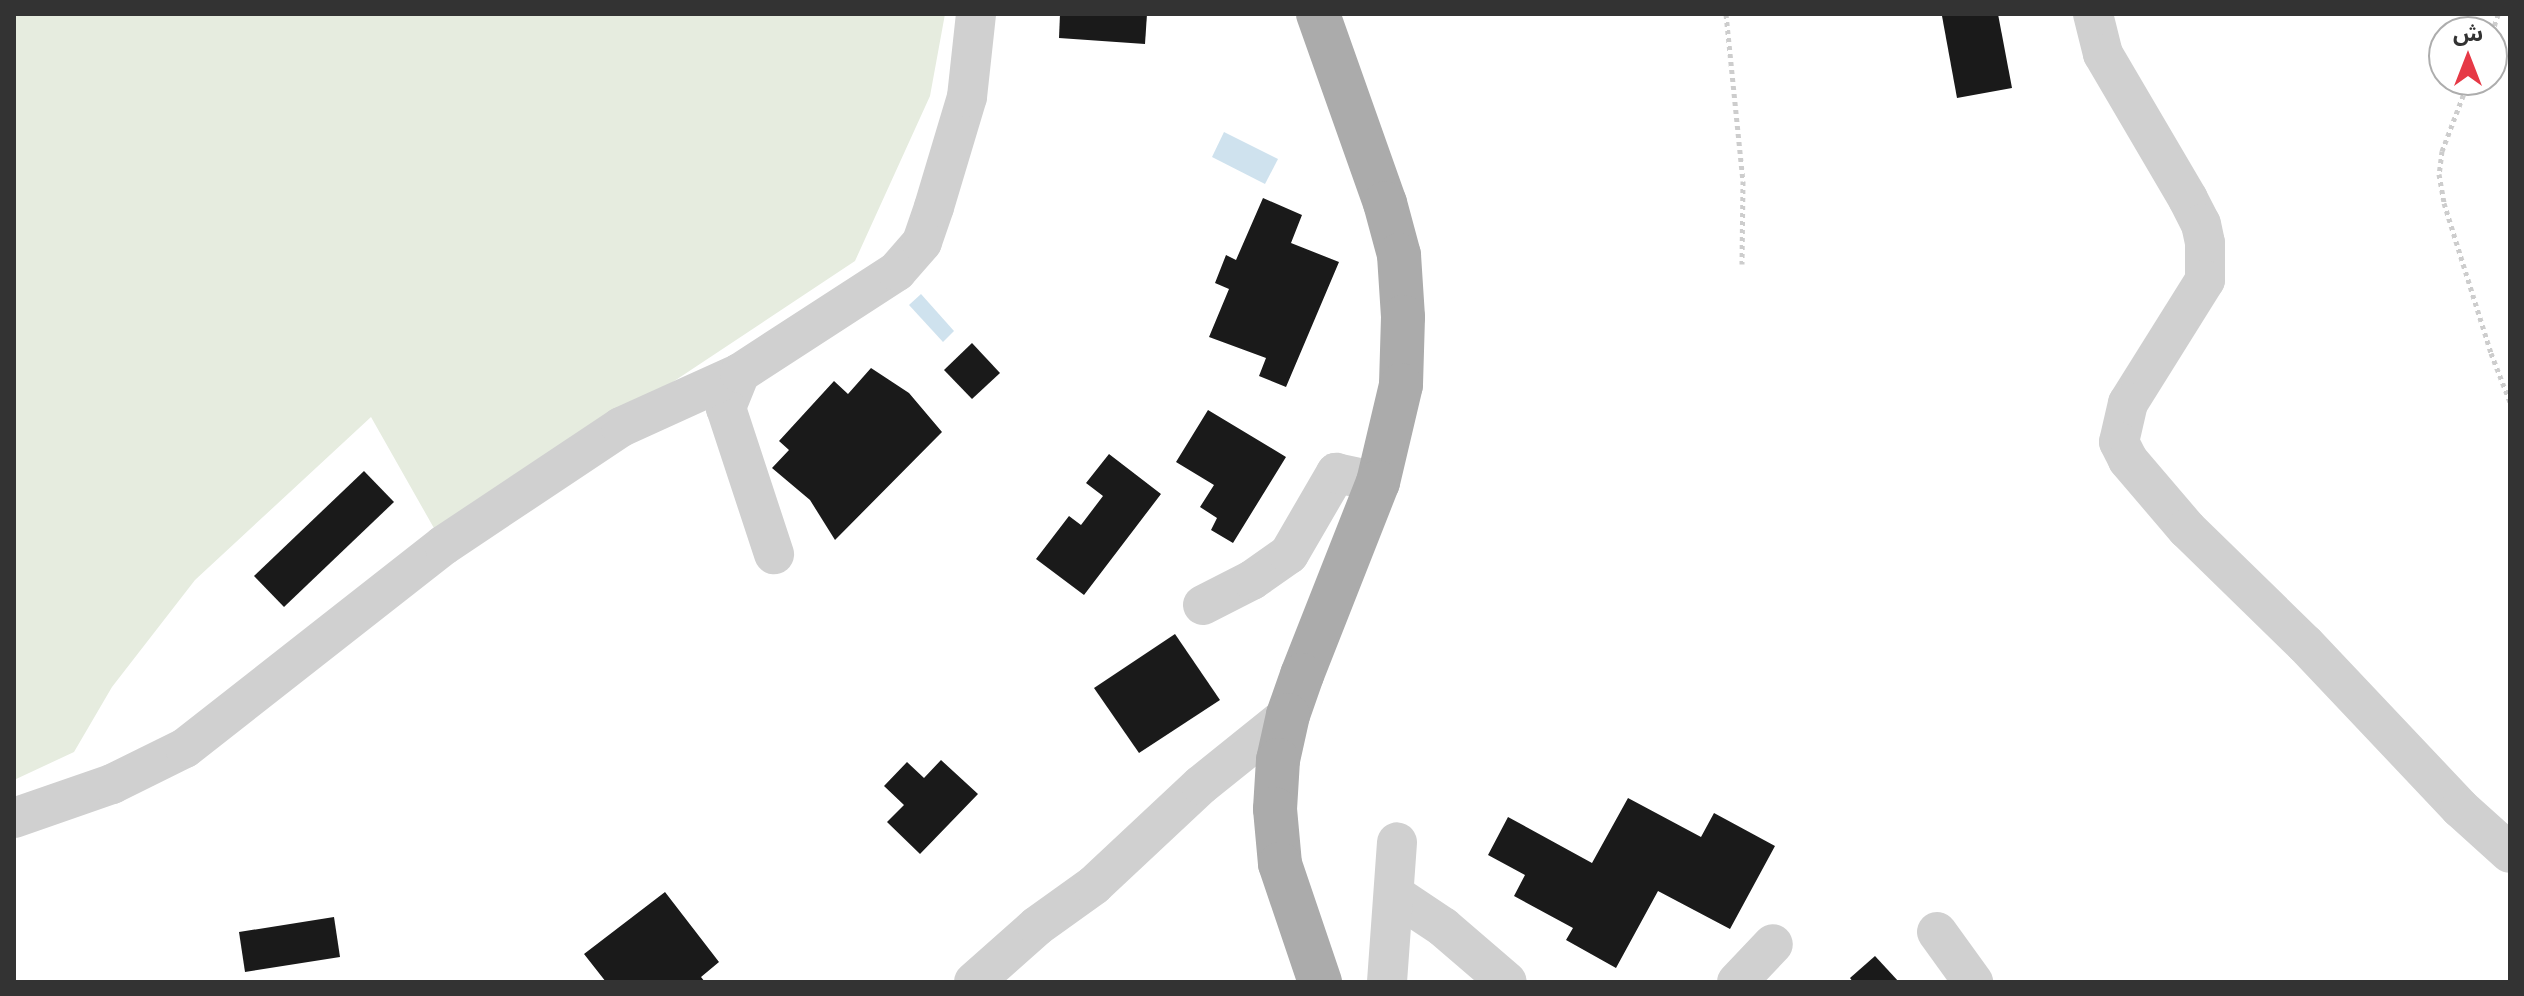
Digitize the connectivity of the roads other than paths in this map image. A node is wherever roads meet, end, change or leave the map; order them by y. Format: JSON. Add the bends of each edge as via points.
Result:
{"nodes":[{"id":1,"x":976,"y":14,"type":"edge"},
{"id":2,"x":1318,"y":14,"type":"edge"},
{"id":3,"x":2093,"y":14,"type":"edge"},
{"id":4,"x":740,"y":373,"type":"junction"},
{"id":5,"x":1378,"y":482,"type":"junction"},
{"id":6,"x":774,"y":554,"type":"dead end"},
{"id":7,"x":1203,"y":605,"type":"dead end"},
{"id":8,"x":1288,"y":715,"type":"junction"},
{"id":9,"x":14,"y":818,"type":"edge"},
{"id":10,"x":1397,"y":842,"type":"dead end"},
{"id":11,"x":2510,"y":853,"type":"edge"},
{"id":12,"x":1395,"y":895,"type":"junction"},
{"id":13,"x":1937,"y":932,"type":"dead end"},
{"id":14,"x":1773,"y":944,"type":"dead end"},
{"id":15,"x":974,"y":982,"type":"edge"},
{"id":16,"x":1320,"y":982,"type":"edge"},
{"id":17,"x":1387,"y":982,"type":"edge"},
{"id":18,"x":1507,"y":982,"type":"edge"},
{"id":19,"x":1737,"y":982,"type":"edge"},
{"id":20,"x":1973,"y":982,"type":"edge"}],
"edges":[{"from":1,"to":4,"type":"street","via":[[967,97],[922,242],[897,271]]},
{"from":2,"to":5,"type":"main road","via":[[1399,255],[1401,385]]},
{"from":3,"to":11,"type":"street","via":[[2103,54],[2188,199],[2205,243],[2205,280],[2128,403],[2119,442],[2187,529]]},
{"from":4,"to":6,"type":"street","via":[[726,408]]},
{"from":4,"to":9,"type":"street","via":[[621,427],[444,545],[185,748],[112,784]]},
{"from":5,"to":7,"type":"street","via":[[1336,473],[1289,554]]},
{"from":5,"to":8,"type":"main road"},
{"from":8,"to":15,"type":"street"},
{"from":8,"to":16,"type":"main road","via":[[1276,785],[1280,864]]},
{"from":10,"to":12,"type":"street"},
{"from":12,"to":17,"type":"street"},
{"from":12,"to":18,"type":"street","via":[[1443,927]]},
{"from":13,"to":20,"type":"street"},
{"from":14,"to":19,"type":"street"}]}
